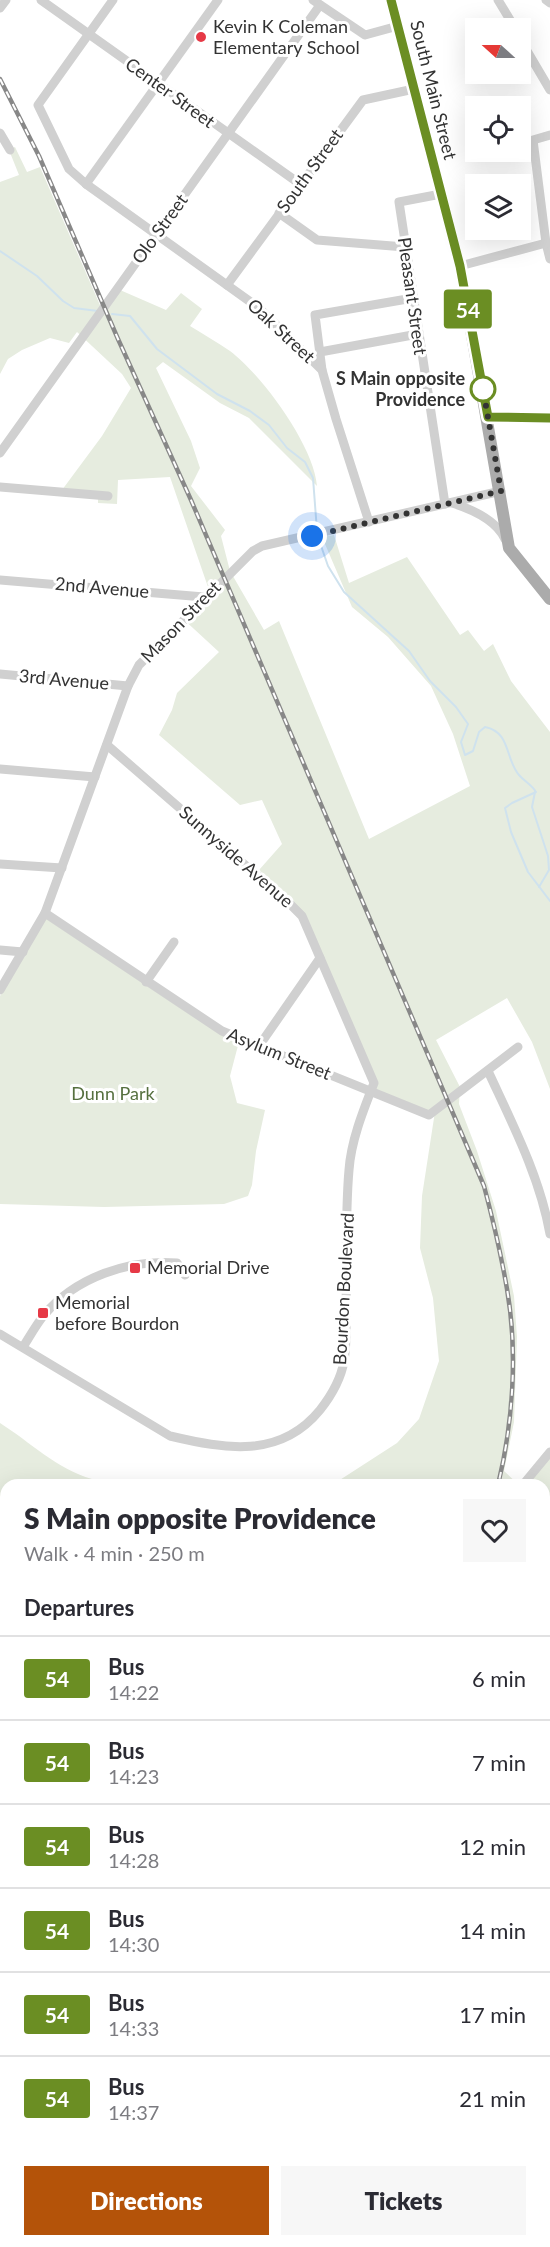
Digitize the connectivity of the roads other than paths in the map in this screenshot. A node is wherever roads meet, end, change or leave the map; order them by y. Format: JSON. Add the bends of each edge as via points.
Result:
{"nodes":[{"id":1,"x":6,"y":0,"type":"edge"},
{"id":2,"x":41,"y":0,"type":"edge"},
{"id":3,"x":113,"y":0,"type":"edge"},
{"id":4,"x":218,"y":0,"type":"edge"},
{"id":5,"x":391,"y":0,"type":"edge"},
{"id":6,"x":498,"y":0,"type":"edge"},
{"id":7,"x":316,"y":2,"type":"edge"},
{"id":8,"x":0,"y":8,"type":"edge"},
{"id":9,"x":509,"y":18,"type":"edge"},
{"id":10,"x":398,"y":26,"type":"junction"},
{"id":11,"x":88,"y":34,"type":"junction"},
{"id":12,"x":531,"y":58,"type":"edge"},
{"id":13,"x":158,"y":84,"type":"junction"},
{"id":14,"x":414,"y":89,"type":"junction"},
{"id":15,"x":550,"y":90,"type":"edge"},
{"id":16,"x":0,"y":133,"type":"edge"},
{"id":17,"x":228,"y":135,"type":"junction"},
{"id":18,"x":550,"y":135,"type":"edge"},
{"id":19,"x":10,"y":150,"type":"dead end"},
{"id":20,"x":86,"y":184,"type":"junction"},
{"id":21,"x":300,"y":184,"type":"junction"},
{"id":22,"x":441,"y":194,"type":"junction"},
{"id":23,"x":279,"y":213,"type":"junction"},
{"id":24,"x":156,"y":234,"type":"junction"},
{"id":25,"x":546,"y":243,"type":"junction"},
{"id":26,"x":405,"y":247,"type":"junction"},
{"id":27,"x":550,"y":259,"type":"edge"},
{"id":28,"x":460,"y":266,"type":"junction"},
{"id":29,"x":227,"y":285,"type":"junction"},
{"id":30,"x":413,"y":298,"type":"junction"},
{"id":31,"x":418,"y":334,"type":"junction"},
{"id":32,"x":320,"y":352,"type":"junction"},
{"id":33,"x":322,"y":370,"type":"junction"},
{"id":34,"x":488,"y":417,"type":"junction"},
{"id":35,"x":550,"y":418,"type":"edge"},
{"id":36,"x":0,"y":453,"type":"edge"},
{"id":37,"x":0,"y":487,"type":"edge"},
{"id":38,"x":501,"y":491,"type":"junction"},
{"id":39,"x":108,"y":496,"type":"dead end"},
{"id":40,"x":448,"y":504,"type":"junction"},
{"id":41,"x":369,"y":522,"type":"junction"},
{"id":42,"x":509,"y":548,"type":"junction"},
{"id":43,"x":0,"y":580,"type":"edge"},
{"id":44,"x":204,"y":597,"type":"junction"},
{"id":45,"x":550,"y":599,"type":"edge"},
{"id":46,"x":0,"y":675,"type":"edge"},
{"id":47,"x":128,"y":686,"type":"junction"},
{"id":48,"x":107,"y":745,"type":"junction"},
{"id":49,"x":0,"y":769,"type":"edge"},
{"id":50,"x":95,"y":777,"type":"junction"},
{"id":51,"x":0,"y":864,"type":"edge"},
{"id":52,"x":62,"y":868,"type":"junction"},
{"id":53,"x":45,"y":913,"type":"junction"},
{"id":54,"x":174,"y":942,"type":"dead end"},
{"id":55,"x":0,"y":950,"type":"edge"},
{"id":56,"x":23,"y":952,"type":"junction"},
{"id":57,"x":320,"y":958,"type":"junction"},
{"id":58,"x":146,"y":982,"type":"junction"},
{"id":59,"x":0,"y":990,"type":"edge"},
{"id":60,"x":259,"y":1046,"type":"junction"},
{"id":61,"x":518,"y":1047,"type":"dead end"},
{"id":62,"x":488,"y":1071,"type":"junction"},
{"id":63,"x":370,"y":1092,"type":"junction"},
{"id":64,"x":548,"y":1213,"type":"edge"},
{"id":65,"x":550,"y":1234,"type":"edge"},
{"id":66,"x":185,"y":1275,"type":"dead end"},
{"id":67,"x":0,"y":1334,"type":"edge"},
{"id":68,"x":23,"y":1347,"type":"junction"},
{"id":69,"x":550,"y":1452,"type":"edge"},
{"id":70,"x":527,"y":1479,"type":"edge"}],
"edges":[{"from":1,"to":8,"type":"street"},
{"from":2,"to":11,"type":"street","name":"Center Street"},
{"from":3,"to":11,"type":"street"},
{"from":4,"to":13,"type":"street"},
{"from":5,"to":10,"type":"main road","name":"South Main Street"},
{"from":6,"to":9,"type":"street"},
{"from":7,"to":10,"type":"street","via":[[364,35]]},
{"from":7,"to":17,"type":"street","name":"Olo Street"},
{"from":10,"to":14,"type":"main road","name":"South Main Street"},
{"from":11,"to":13,"type":"street","name":"Center Street"},
{"from":11,"to":20,"type":"street","name":"Oak Street","via":[[38,105],[69,169]]},
{"from":12,"to":15,"type":"street"},
{"from":13,"to":17,"type":"street","name":"Center Street"},
{"from":13,"to":20,"type":"street"},
{"from":14,"to":21,"type":"street","name":"South Street","via":[[363,100]]},
{"from":14,"to":22,"type":"main road","name":"South Main Street"},
{"from":16,"to":19,"type":"street"},
{"from":17,"to":21,"type":"street","name":"Center Street"},
{"from":17,"to":24,"type":"street","name":"Olo Street"},
{"from":18,"to":25,"type":"street","via":[[533,140]]},
{"from":20,"to":24,"type":"street","name":"Oak Street"},
{"from":21,"to":23,"type":"street","name":"South Street"},
{"from":22,"to":26,"type":"street","name":"Pleasant Street","via":[[399,202]]},
{"from":22,"to":28,"type":"main road","name":"South Main Street"},
{"from":23,"to":26,"type":"street","via":[[317,240]]},
{"from":23,"to":29,"type":"street","name":"South Street"},
{"from":24,"to":29,"type":"street","name":"Oak Street"},
{"from":24,"to":36,"type":"street","name":"Olo Street"},
{"from":25,"to":27,"type":"street"},
{"from":25,"to":28,"type":"street"},
{"from":26,"to":30,"type":"street","name":"Pleasant Street"},
{"from":28,"to":34,"type":"main road","name":"South Main Street"},
{"from":29,"to":33,"type":"street","name":"Oak Street","via":[[259,308]]},
{"from":30,"to":31,"type":"street","name":"Pleasant Street"},
{"from":30,"to":32,"type":"street","via":[[315,315]]},
{"from":31,"to":32,"type":"street"},
{"from":31,"to":40,"type":"street","name":"Pleasant Street"},
{"from":32,"to":33,"type":"street"},
{"from":33,"to":41,"type":"street","name":"Oak Street"},
{"from":34,"to":35,"type":"main road"},
{"from":34,"to":38,"type":"main road","name":"South Main Street"},
{"from":37,"to":39,"type":"street"},
{"from":38,"to":40,"type":"street","name":"Mason Street"},
{"from":38,"to":42,"type":"main road","name":"South Main Street"},
{"from":40,"to":41,"type":"street","name":"Mason Street"},
{"from":40,"to":42,"type":"street","via":[[492,523],[502,532]]},
{"from":41,"to":44,"type":"street","name":"Mason Street","via":[[262,546]]},
{"from":42,"to":45,"type":"main road"},
{"from":43,"to":44,"type":"street","name":"2nd Avenue"},
{"from":44,"to":47,"type":"street","name":"Mason Street","via":[[139,665]]},
{"from":46,"to":47,"type":"street","name":"3rd Avenue"},
{"from":47,"to":48,"type":"street","name":"Mason Street"},
{"from":48,"to":50,"type":"street","name":"Mason Street"},
{"from":48,"to":57,"type":"street","name":"Sunnyside Avenue","via":[[289,903],[302,916]]},
{"from":49,"to":50,"type":"street"},
{"from":50,"to":52,"type":"street","name":"Mason Street"},
{"from":51,"to":52,"type":"street"},
{"from":52,"to":53,"type":"street","name":"Mason Street"},
{"from":53,"to":56,"type":"street","name":"Mason Street"},
{"from":53,"to":58,"type":"street","name":"Asylum Street"},
{"from":54,"to":58,"type":"street"},
{"from":55,"to":56,"type":"street"},
{"from":56,"to":59,"type":"street","name":"Mason Street"},
{"from":57,"to":60,"type":"street"},
{"from":57,"to":63,"type":"street","name":"Sunnyside Avenue","via":[[374,1083]]},
{"from":58,"to":60,"type":"street","name":"Asylum Street","via":[[222,1031]]},
{"from":60,"to":63,"type":"street","name":"Asylum Street"},
{"from":61,"to":62,"type":"street","name":"Asylum Street"},
{"from":62,"to":63,"type":"street","name":"Asylum Street","via":[[429,1115]]},
{"from":62,"to":64,"type":"street"},
{"from":63,"to":68,"type":"street","name":"Bourdon Boulevard","via":[[358,1124],[349,1168],[344,1363],[332,1394],[314,1417],[293,1434],[265,1446],[236,1447],[170,1436]]},
{"from":64,"to":65,"type":"street"},
{"from":66,"to":68,"type":"street","via":[[177,1263],[156,1261],[97,1276],[69,1292],[44,1315]]},
{"from":67,"to":68,"type":"street","name":"Bourdon Boulevard"},
{"from":69,"to":70,"type":"street"}]}
